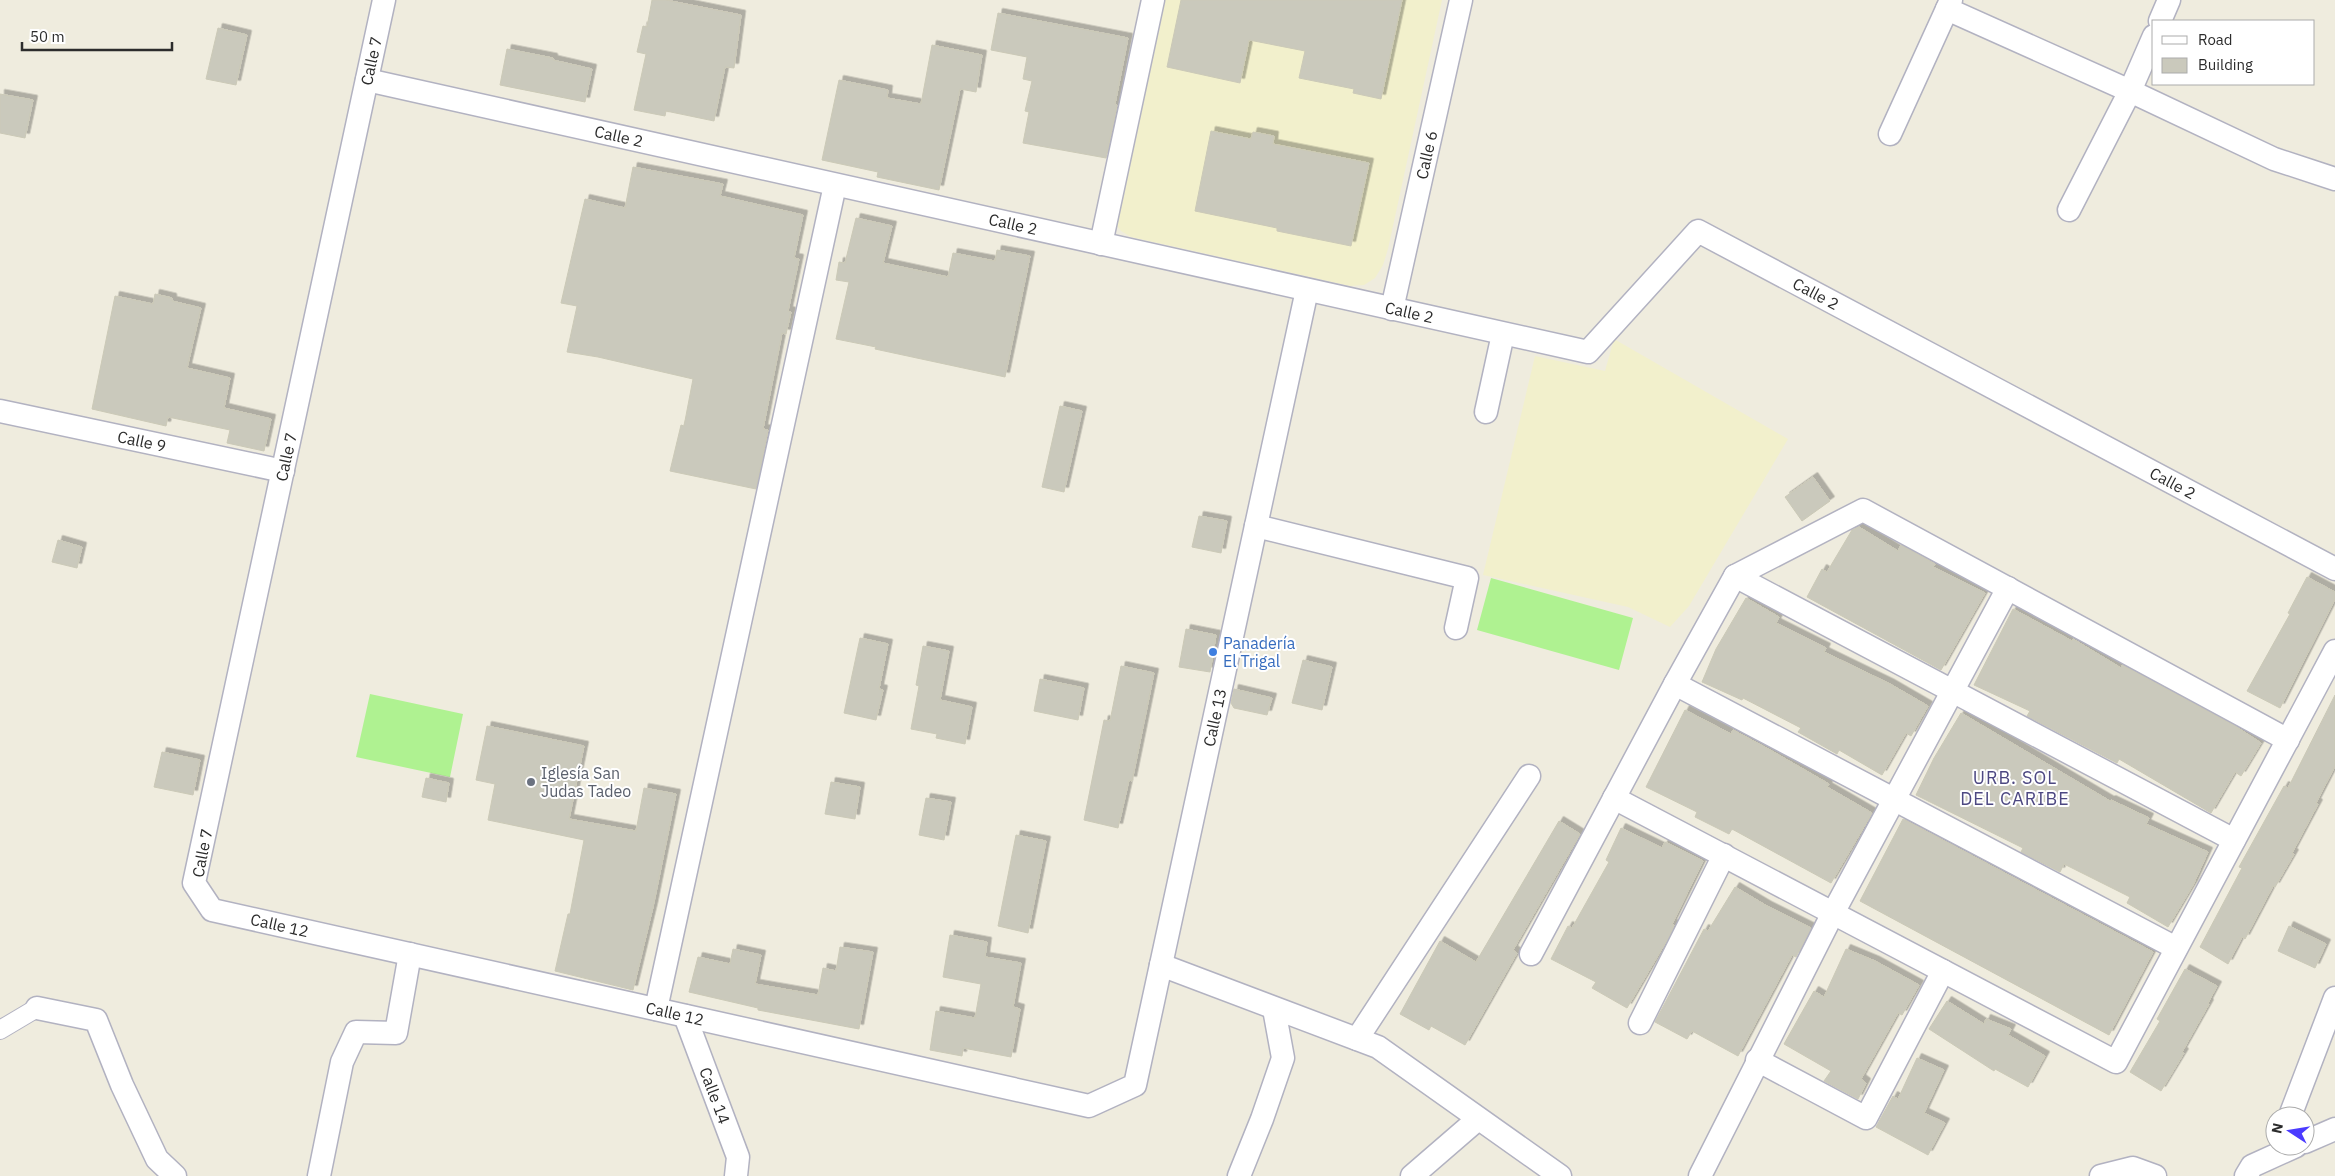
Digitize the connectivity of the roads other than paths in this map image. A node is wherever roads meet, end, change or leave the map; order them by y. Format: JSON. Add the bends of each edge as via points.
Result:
{"nodes":[{"id":1,"x":384,"y":0,"type":"edge"},
{"id":2,"x":1153,"y":0,"type":"edge"},
{"id":3,"x":1461,"y":0,"type":"edge"},
{"id":4,"x":2169,"y":0,"type":"edge"},
{"id":5,"x":1949,"y":4,"type":"edge"},
{"id":6,"x":2160,"y":20,"type":"edge"},
{"id":7,"x":2152,"y":41,"type":"edge"},
{"id":8,"x":367,"y":80,"type":"junction"},
{"id":9,"x":2130,"y":91,"type":"junction"},
{"id":10,"x":1890,"y":134,"type":"dead end"},
{"id":11,"x":2335,"y":179,"type":"edge"},
{"id":12,"x":835,"y":184,"type":"junction"},
{"id":13,"x":2069,"y":210,"type":"dead end"},
{"id":14,"x":1102,"y":244,"type":"junction"},
{"id":15,"x":1308,"y":290,"type":"junction"},
{"id":16,"x":1392,"y":309,"type":"junction"},
{"id":17,"x":1503,"y":334,"type":"junction"},
{"id":18,"x":0,"y":411,"type":"edge"},
{"id":19,"x":1486,"y":412,"type":"dead end"},
{"id":20,"x":283,"y":471,"type":"junction"},
{"id":21,"x":1256,"y":526,"type":"junction"},
{"id":22,"x":2335,"y":569,"type":"edge"},
{"id":23,"x":1735,"y":576,"type":"junction"},
{"id":24,"x":2008,"y":588,"type":"junction"},
{"id":25,"x":1456,"y":628,"type":"dead end"},
{"id":26,"x":2335,"y":651,"type":"edge"},
{"id":27,"x":1675,"y":684,"type":"junction"},
{"id":28,"x":1953,"y":692,"type":"junction"},
{"id":29,"x":2288,"y":740,"type":"junction"},
{"id":30,"x":1529,"y":776,"type":"dead end"},
{"id":31,"x":1614,"y":798,"type":"junction"},
{"id":32,"x":1895,"y":800,"type":"junction"},
{"id":33,"x":2234,"y":840,"type":"junction"},
{"id":34,"x":1724,"y":855,"type":"junction"},
{"id":35,"x":212,"y":910,"type":"joint"},
{"id":36,"x":1833,"y":913,"type":"junction"},
{"id":37,"x":2176,"y":948,"type":"junction"},
{"id":38,"x":410,"y":954,"type":"junction"},
{"id":39,"x":1530,"y":954,"type":"dead end"},
{"id":40,"x":1161,"y":965,"type":"junction"},
{"id":41,"x":1943,"y":971,"type":"junction"},
{"id":42,"x":2335,"y":998,"type":"edge"},
{"id":43,"x":37,"y":1008,"type":"joint"},
{"id":44,"x":656,"y":1009,"type":"junction"},
{"id":45,"x":1274,"y":1009,"type":"junction"},
{"id":46,"x":685,"y":1016,"type":"junction"},
{"id":47,"x":1640,"y":1023,"type":"dead end"},
{"id":48,"x":0,"y":1030,"type":"edge"},
{"id":49,"x":1357,"y":1039,"type":"junction"},
{"id":50,"x":1757,"y":1060,"type":"junction"},
{"id":51,"x":1135,"y":1085,"type":"joint"},
{"id":52,"x":2294,"y":1106,"type":"edge"},
{"id":53,"x":1478,"y":1119,"type":"junction"},
{"id":54,"x":2335,"y":1128,"type":"edge"},
{"id":55,"x":2315,"y":1137,"type":"edge"},
{"id":56,"x":2269,"y":1156,"type":"edge"},
{"id":57,"x":175,"y":1176,"type":"edge"},
{"id":58,"x":319,"y":1176,"type":"edge"},
{"id":59,"x":736,"y":1176,"type":"edge"},
{"id":60,"x":1239,"y":1176,"type":"edge"},
{"id":61,"x":1412,"y":1176,"type":"edge"},
{"id":62,"x":1560,"y":1176,"type":"edge"},
{"id":63,"x":1700,"y":1176,"type":"edge"},
{"id":64,"x":2101,"y":1176,"type":"edge"},
{"id":65,"x":2155,"y":1176,"type":"edge"},
{"id":66,"x":2246,"y":1176,"type":"edge"}],
"edges":[{"from":1,"to":8,"type":"street","name":"Calle 7"},
{"from":2,"to":14,"type":"street"},
{"from":3,"to":16,"type":"street","name":"Calle 6"},
{"from":4,"to":6,"type":"street"},
{"from":5,"to":9,"type":"street"},
{"from":5,"to":10,"type":"street"},
{"from":7,"to":9,"type":"street"},
{"from":8,"to":12,"type":"street","name":"Calle 2"},
{"from":8,"to":20,"type":"street","name":"Calle 7"},
{"from":9,"to":11,"type":"street","via":[[2274,159]]},
{"from":9,"to":13,"type":"street"},
{"from":12,"to":14,"type":"street","name":"Calle 2"},
{"from":12,"to":44,"type":"street"},
{"from":14,"to":15,"type":"street","name":"Calle 2"},
{"from":15,"to":16,"type":"street","name":"Calle 2"},
{"from":15,"to":21,"type":"street","name":"Calle 13"},
{"from":16,"to":17,"type":"street","name":"Calle 2"},
{"from":17,"to":19,"type":"street"},
{"from":17,"to":22,"type":"street","name":"Calle 2","via":[[1588,352],[1698,231]]},
{"from":18,"to":20,"type":"street","name":"Calle 9"},
{"from":20,"to":35,"type":"street","name":"Calle 7","via":[[194,883]]},
{"from":21,"to":25,"type":"street","via":[[1467,578]]},
{"from":21,"to":40,"type":"street","name":"Calle 13"},
{"from":23,"to":24,"type":"street","via":[[1864,510]]},
{"from":23,"to":27,"type":"street"},
{"from":23,"to":28,"type":"street"},
{"from":24,"to":28,"type":"street"},
{"from":24,"to":29,"type":"street"},
{"from":26,"to":29,"type":"street"},
{"from":27,"to":31,"type":"street"},
{"from":27,"to":32,"type":"street"},
{"from":28,"to":32,"type":"street"},
{"from":28,"to":33,"type":"street"},
{"from":29,"to":33,"type":"street"},
{"from":30,"to":49,"type":"street"},
{"from":31,"to":34,"type":"street"},
{"from":31,"to":39,"type":"street"},
{"from":32,"to":36,"type":"street"},
{"from":32,"to":37,"type":"street"},
{"from":33,"to":37,"type":"street"},
{"from":34,"to":36,"type":"street"},
{"from":34,"to":47,"type":"street"},
{"from":35,"to":38,"type":"street","name":"Calle 12"},
{"from":36,"to":41,"type":"street"},
{"from":36,"to":50,"type":"street"},
{"from":37,"to":41,"type":"street","via":[[2116,1062]]},
{"from":38,"to":44,"type":"street","name":"Calle 12"},
{"from":38,"to":58,"type":"street","via":[[396,1033],[356,1032],[342,1062]]},
{"from":40,"to":45,"type":"street"},
{"from":40,"to":51,"type":"street","name":"Calle 13"},
{"from":41,"to":50,"type":"street","via":[[1866,1118]]},
{"from":42,"to":52,"type":"street"},
{"from":43,"to":48,"type":"street"},
{"from":43,"to":57,"type":"street","via":[[96,1020],[122,1085],[158,1159]]},
{"from":44,"to":46,"type":"street","name":"Calle 12"},
{"from":45,"to":49,"type":"street"},
{"from":45,"to":60,"type":"street","via":[[1283,1058]]},
{"from":46,"to":51,"type":"street","name":"Calle 12","via":[[1089,1106]]},
{"from":46,"to":59,"type":"street","name":"Calle 14","via":[[738,1157]]},
{"from":49,"to":53,"type":"street","via":[[1378,1047]]},
{"from":50,"to":63,"type":"street"},
{"from":53,"to":61,"type":"street"},
{"from":53,"to":62,"type":"street"},
{"from":54,"to":55,"type":"street"},
{"from":56,"to":66,"type":"street","via":[[2252,1166]]},
{"from":64,"to":65,"type":"street","via":[[2133,1168]]}]}
